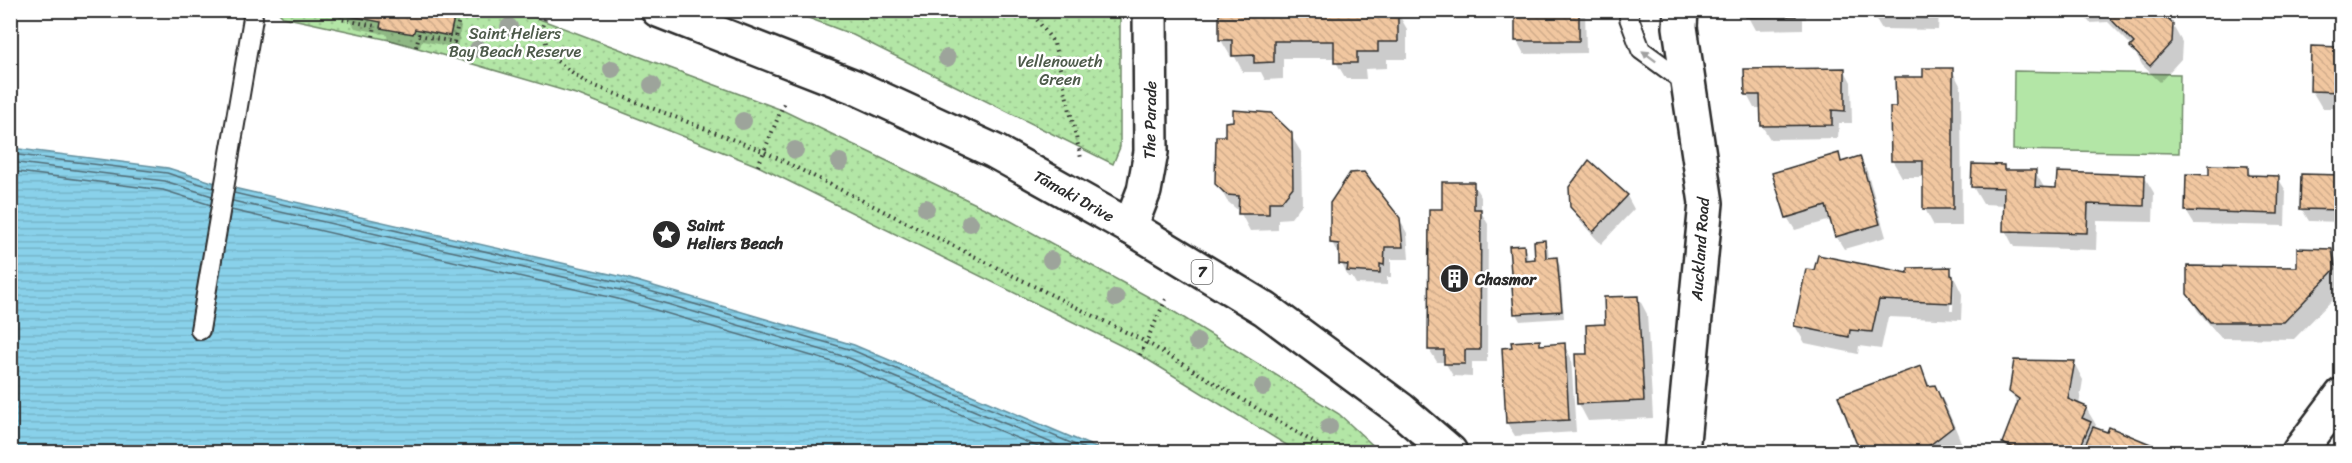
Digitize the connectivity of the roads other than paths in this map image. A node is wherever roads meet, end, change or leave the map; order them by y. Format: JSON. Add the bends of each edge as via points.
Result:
{"nodes":[{"id":1,"x":251,"y":10,"type":"edge"},
{"id":2,"x":658,"y":10,"type":"edge"},
{"id":3,"x":1150,"y":10,"type":"edge"},
{"id":4,"x":1629,"y":10,"type":"edge"},
{"id":5,"x":1681,"y":10,"type":"edge"},
{"id":6,"x":1690,"y":86,"type":"junction"},
{"id":7,"x":1131,"y":227,"type":"junction"},
{"id":8,"x":200,"y":330,"type":"dead end"},
{"id":9,"x":2342,"y":395,"type":"edge"},
{"id":10,"x":1450,"y":453,"type":"edge"},
{"id":11,"x":1682,"y":453,"type":"edge"},
{"id":12,"x":2299,"y":453,"type":"edge"}],
"edges":[{"from":1,"to":8,"type":"lane","via":[[253,18]]},
{"from":2,"to":7,"type":"main road","name":"Tāmaki Drive","number":"7","via":[[855,87],[962,136]]},
{"from":3,"to":7,"type":"main road","name":"The Parade","via":[[1151,152],[1144,191]]},
{"from":6,"to":4,"type":"lane","one_way":true,"via":[[1641,50]]},
{"from":5,"to":6,"type":"main road","name":"Auckland Road"},
{"from":6,"to":11,"type":"main road","name":"Auckland Road","via":[[1706,203]]},
{"from":7,"to":10,"type":"main road","name":"Tāmaki Drive","number":"7","via":[[1265,309],[1400,409]]},
{"from":9,"to":12,"type":"main road"}]}
